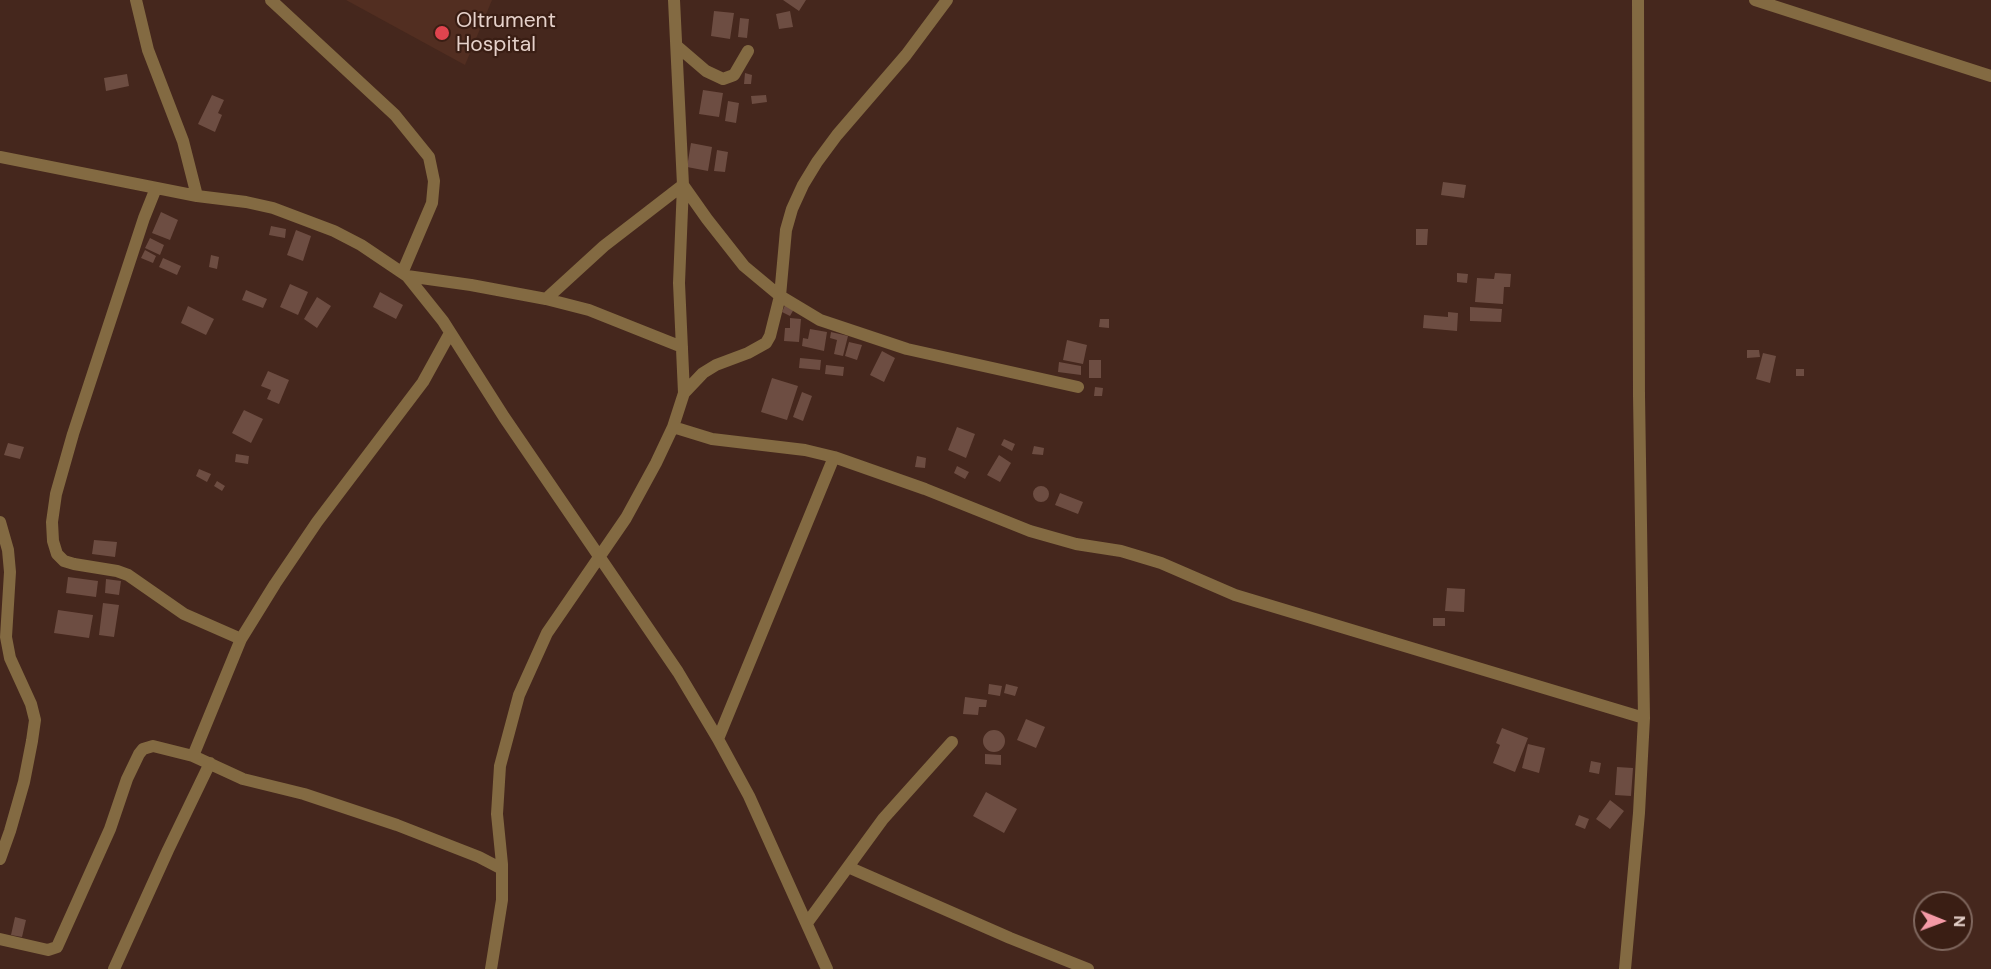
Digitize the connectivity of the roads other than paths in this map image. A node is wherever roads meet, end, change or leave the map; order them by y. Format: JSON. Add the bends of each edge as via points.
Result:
{"nodes":[{"id":1,"x":136,"y":0,"type":"edge"},
{"id":2,"x":271,"y":0,"type":"edge"},
{"id":3,"x":675,"y":0,"type":"edge"},
{"id":4,"x":947,"y":0,"type":"edge"},
{"id":5,"x":1638,"y":0,"type":"edge"},
{"id":6,"x":1755,"y":0,"type":"edge"},
{"id":7,"x":678,"y":48,"type":"junction"},
{"id":8,"x":748,"y":51,"type":"dead end"},
{"id":9,"x":1991,"y":76,"type":"edge"},
{"id":10,"x":0,"y":158,"type":"edge"},
{"id":11,"x":683,"y":185,"type":"junction"},
{"id":12,"x":156,"y":188,"type":"junction"},
{"id":13,"x":197,"y":196,"type":"junction"},
{"id":14,"x":405,"y":274,"type":"junction"},
{"id":15,"x":780,"y":296,"type":"junction"},
{"id":16,"x":546,"y":299,"type":"junction"},
{"id":17,"x":450,"y":333,"type":"junction"},
{"id":18,"x":682,"y":346,"type":"junction"},
{"id":19,"x":1077,"y":387,"type":"dead end"},
{"id":20,"x":684,"y":393,"type":"junction"},
{"id":21,"x":673,"y":427,"type":"junction"},
{"id":22,"x":834,"y":457,"type":"junction"},
{"id":23,"x":0,"y":522,"type":"edge"},
{"id":24,"x":599,"y":556,"type":"junction"},
{"id":25,"x":241,"y":639,"type":"junction"},
{"id":26,"x":1644,"y":718,"type":"junction"},
{"id":27,"x":718,"y":739,"type":"junction"},
{"id":28,"x":952,"y":742,"type":"dead end"},
{"id":29,"x":193,"y":756,"type":"junction"},
{"id":30,"x":210,"y":763,"type":"junction"},
{"id":31,"x":0,"y":859,"type":"edge"},
{"id":32,"x":848,"y":867,"type":"junction"},
{"id":33,"x":502,"y":869,"type":"junction"},
{"id":34,"x":807,"y":923,"type":"junction"},
{"id":35,"x":0,"y":939,"type":"edge"},
{"id":36,"x":114,"y":969,"type":"edge"},
{"id":37,"x":491,"y":969,"type":"edge"},
{"id":38,"x":827,"y":969,"type":"edge"},
{"id":39,"x":1088,"y":969,"type":"edge"},
{"id":40,"x":1625,"y":969,"type":"edge"}],
"edges":[{"from":1,"to":13,"type":"street","via":[[148,50],[183,141]]},
{"from":2,"to":14,"type":"street","via":[[395,115],[429,156],[434,181],[432,203]]},
{"from":3,"to":7,"type":"street"},
{"from":4,"to":15,"type":"street","via":[[830,144],[803,185],[786,230]]},
{"from":5,"to":26,"type":"street","via":[[1638,383]]},
{"from":6,"to":9,"type":"street"},
{"from":7,"to":8,"type":"street","via":[[706,71],[723,79],[734,75]]},
{"from":7,"to":11,"type":"street"},
{"from":10,"to":12,"type":"street"},
{"from":11,"to":15,"type":"street","via":[[744,266]]},
{"from":11,"to":16,"type":"street","via":[[604,246]]},
{"from":11,"to":18,"type":"street","via":[[679,283]]},
{"from":12,"to":13,"type":"street"},
{"from":12,"to":25,"type":"street","via":[[73,434],[56,494],[53,541],[64,561],[128,575],[184,614]]},
{"from":13,"to":14,"type":"street","via":[[246,202],[302,218],[352,240]]},
{"from":14,"to":16,"type":"street"},
{"from":14,"to":17,"type":"street"},
{"from":15,"to":19,"type":"street","via":[[820,320],[907,349]]},
{"from":15,"to":20,"type":"street","via":[[766,343],[716,365]]},
{"from":16,"to":18,"type":"street","via":[[589,310]]},
{"from":17,"to":24,"type":"street"},
{"from":17,"to":25,"type":"street","via":[[423,382],[317,522]]},
{"from":18,"to":20,"type":"street"},
{"from":20,"to":21,"type":"street"},
{"from":21,"to":22,"type":"street","via":[[712,440]]},
{"from":21,"to":24,"type":"street","via":[[626,518]]},
{"from":22,"to":26,"type":"street","via":[[1030,531],[1161,563],[1235,595]]},
{"from":22,"to":27,"type":"street"},
{"from":23,"to":31,"type":"street","via":[[10,572],[6,637],[34,720],[24,782]]},
{"from":24,"to":27,"type":"street"},
{"from":24,"to":33,"type":"street","via":[[547,633],[519,695],[500,766],[497,813]]},
{"from":25,"to":29,"type":"street"},
{"from":26,"to":40,"type":"street"},
{"from":27,"to":34,"type":"street","via":[[749,796]]},
{"from":28,"to":32,"type":"street","via":[[883,819]]},
{"from":29,"to":30,"type":"street"},
{"from":29,"to":35,"type":"street","via":[[153,746],[139,754],[57,947],[48,950]]},
{"from":30,"to":33,"type":"street","via":[[243,779],[304,794],[397,825]]},
{"from":30,"to":36,"type":"street"},
{"from":32,"to":34,"type":"street"},
{"from":32,"to":39,"type":"street"},
{"from":33,"to":37,"type":"street","via":[[502,900]]},
{"from":34,"to":38,"type":"street"}]}
